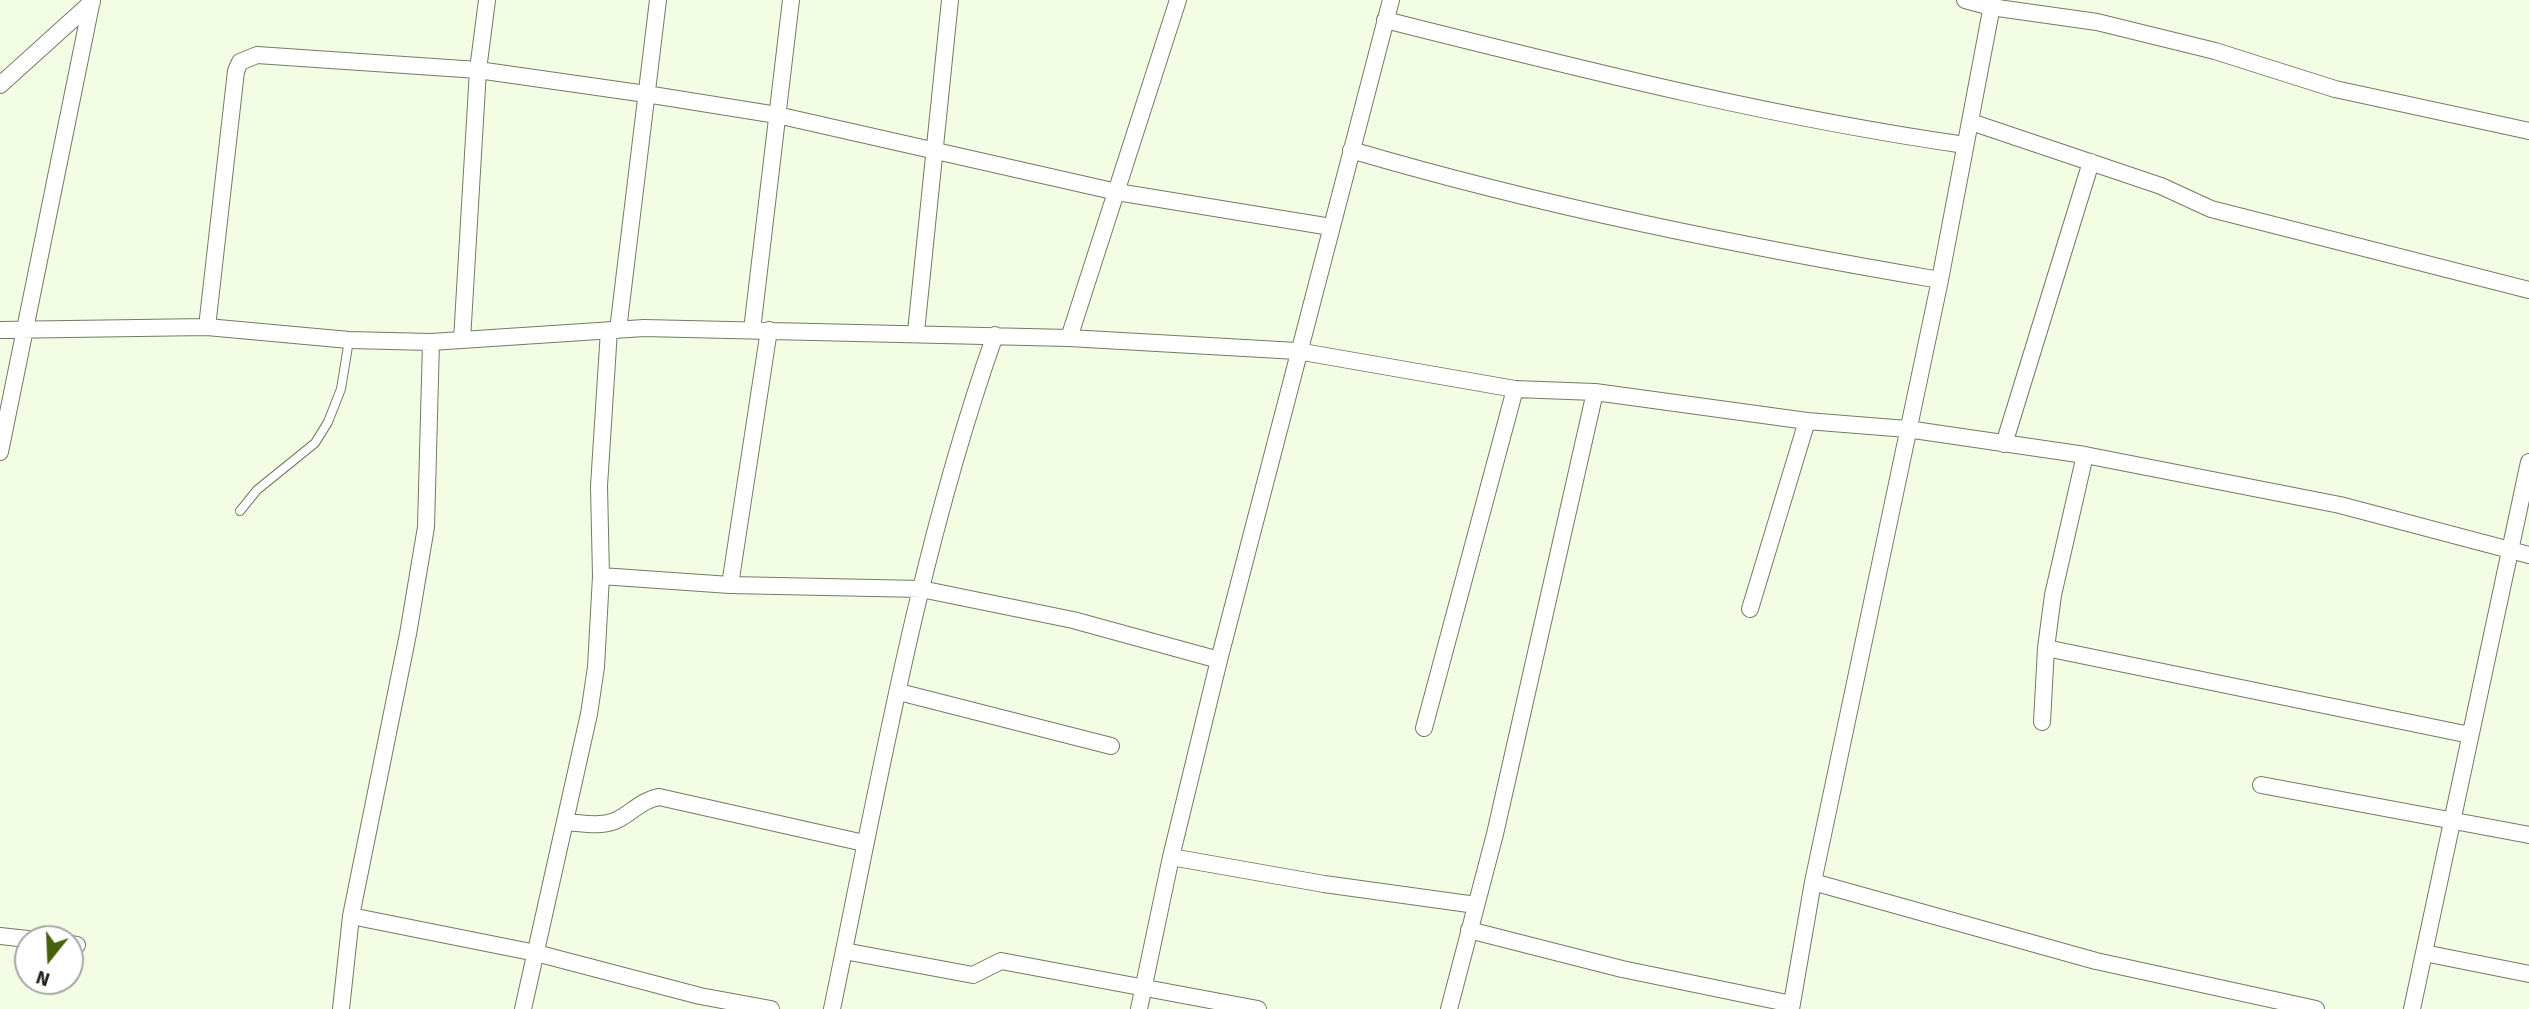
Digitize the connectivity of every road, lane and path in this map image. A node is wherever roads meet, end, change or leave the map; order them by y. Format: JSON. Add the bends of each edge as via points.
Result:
{"nodes":[{"id":1,"x":488,"y":0,"type":"edge"},
{"id":2,"x":658,"y":0,"type":"edge"},
{"id":3,"x":791,"y":0,"type":"edge"},
{"id":4,"x":950,"y":0,"type":"edge"},
{"id":5,"x":1178,"y":0,"type":"edge"},
{"id":6,"x":1391,"y":0,"type":"edge"},
{"id":7,"x":1965,"y":0,"type":"edge"},
{"id":8,"x":92,"y":1,"type":"edge"},
{"id":9,"x":1992,"y":4,"type":"edge"},
{"id":10,"x":1385,"y":20,"type":"junction"},
{"id":11,"x":478,"y":71,"type":"junction"},
{"id":12,"x":0,"y":85,"type":"edge"},
{"id":13,"x":646,"y":94,"type":"junction"},
{"id":14,"x":777,"y":116,"type":"junction"},
{"id":15,"x":1970,"y":122,"type":"junction"},
{"id":16,"x":2529,"y":131,"type":"edge"},
{"id":17,"x":1965,"y":145,"type":"junction"},
{"id":18,"x":1351,"y":150,"type":"junction"},
{"id":19,"x":936,"y":151,"type":"junction"},
{"id":20,"x":2091,"y":162,"type":"junction"},
{"id":21,"x":1116,"y":192,"type":"junction"},
{"id":22,"x":1331,"y":227,"type":"junction"},
{"id":23,"x":1940,"y":280,"type":"junction"},
{"id":24,"x":2529,"y":290,"type":"edge"},
{"id":25,"x":207,"y":327,"type":"junction"},
{"id":26,"x":28,"y":328,"type":"junction"},
{"id":27,"x":0,"y":330,"type":"edge"},
{"id":28,"x":613,"y":330,"type":"junction"},
{"id":29,"x":761,"y":330,"type":"junction"},
{"id":30,"x":916,"y":332,"type":"junction"},
{"id":31,"x":995,"y":335,"type":"junction"},
{"id":32,"x":1069,"y":338,"type":"junction"},
{"id":33,"x":349,"y":340,"type":"junction"},
{"id":34,"x":462,"y":340,"type":"junction"},
{"id":35,"x":430,"y":342,"type":"junction"},
{"id":36,"x":1297,"y":351,"type":"junction"},
{"id":37,"x":1515,"y":389,"type":"junction"},
{"id":38,"x":1595,"y":392,"type":"junction"},
{"id":39,"x":1807,"y":421,"type":"junction"},
{"id":40,"x":1907,"y":429,"type":"junction"},
{"id":41,"x":2004,"y":444,"type":"junction"},
{"id":42,"x":0,"y":452,"type":"edge"},
{"id":43,"x":2085,"y":455,"type":"junction"},
{"id":44,"x":2529,"y":462,"type":"edge"},
{"id":45,"x":240,"y":511,"type":"dead end"},
{"id":46,"x":2508,"y":548,"type":"junction"},
{"id":47,"x":2529,"y":555,"type":"edge"},
{"id":48,"x":601,"y":576,"type":"junction"},
{"id":49,"x":730,"y":585,"type":"junction"},
{"id":50,"x":921,"y":589,"type":"junction"},
{"id":51,"x":1750,"y":609,"type":"dead end"},
{"id":52,"x":2046,"y":648,"type":"junction"},
{"id":53,"x":1219,"y":660,"type":"junction"},
{"id":54,"x":899,"y":692,"type":"junction"},
{"id":55,"x":2042,"y":722,"type":"dead end"},
{"id":56,"x":1424,"y":728,"type":"dead end"},
{"id":57,"x":2470,"y":736,"type":"junction"},
{"id":58,"x":1111,"y":746,"type":"dead end"},
{"id":59,"x":2261,"y":785,"type":"dead end"},
{"id":60,"x":2454,"y":819,"type":"junction"},
{"id":61,"x":565,"y":822,"type":"junction"},
{"id":62,"x":2529,"y":835,"type":"edge"},
{"id":63,"x":864,"y":843,"type":"junction"},
{"id":64,"x":1171,"y":857,"type":"junction"},
{"id":65,"x":1813,"y":882,"type":"junction"},
{"id":66,"x":1476,"y":905,"type":"junction"},
{"id":67,"x":351,"y":916,"type":"junction"},
{"id":68,"x":1469,"y":930,"type":"junction"},
{"id":69,"x":844,"y":951,"type":"junction"},
{"id":70,"x":537,"y":953,"type":"junction"},
{"id":71,"x":2424,"y":953,"type":"junction"},
{"id":72,"x":2529,"y":974,"type":"edge"},
{"id":73,"x":1144,"y":987,"type":"junction"},
{"id":74,"x":698,"y":1002,"type":"edge"},
{"id":75,"x":1792,"y":1006,"type":"edge"},
{"id":76,"x":341,"y":1009,"type":"edge"},
{"id":77,"x":523,"y":1009,"type":"edge"},
{"id":78,"x":771,"y":1009,"type":"edge"},
{"id":79,"x":832,"y":1009,"type":"edge"},
{"id":80,"x":1139,"y":1009,"type":"edge"},
{"id":81,"x":1258,"y":1009,"type":"edge"},
{"id":82,"x":1449,"y":1009,"type":"edge"},
{"id":83,"x":2316,"y":1009,"type":"edge"},
{"id":84,"x":2412,"y":1009,"type":"edge"}],
"edges":[{"from":1,"to":11,"type":"street"},
{"from":2,"to":13,"type":"street"},
{"from":3,"to":14,"type":"street"},
{"from":4,"to":19,"type":"street"},
{"from":5,"to":21,"type":"street"},
{"from":6,"to":10,"type":"street"},
{"from":7,"to":9,"type":"street"},
{"from":8,"to":12,"type":"street"},
{"from":8,"to":26,"type":"street"},
{"from":9,"to":15,"type":"street"},
{"from":9,"to":16,"type":"street","via":[[2097,22],[2215,51],[2335,89]]},
{"from":10,"to":17,"type":"street","via":[[1659,88]]},
{"from":10,"to":18,"type":"street"},
{"from":11,"to":13,"type":"street"},
{"from":11,"to":25,"type":"street","via":[[257,55],[240,62]]},
{"from":11,"to":34,"type":"street"},
{"from":13,"to":14,"type":"street"},
{"from":13,"to":28,"type":"street"},
{"from":14,"to":19,"type":"street"},
{"from":14,"to":29,"type":"street"},
{"from":15,"to":17,"type":"street"},
{"from":15,"to":20,"type":"street"},
{"from":17,"to":23,"type":"street"},
{"from":18,"to":22,"type":"street"},
{"from":18,"to":23,"type":"street","via":[[1474,186],[1678,233]]},
{"from":19,"to":21,"type":"street"},
{"from":19,"to":30,"type":"street"},
{"from":20,"to":24,"type":"street","via":[[2211,209]]},
{"from":20,"to":41,"type":"street"},
{"from":21,"to":22,"type":"street"},
{"from":21,"to":32,"type":"street"},
{"from":22,"to":36,"type":"street"},
{"from":23,"to":40,"type":"street"},
{"from":25,"to":26,"type":"street"},
{"from":25,"to":33,"type":"street"},
{"from":26,"to":27,"type":"street"},
{"from":26,"to":42,"type":"street"},
{"from":28,"to":29,"type":"street"},
{"from":28,"to":34,"type":"street"},
{"from":28,"to":48,"type":"street","via":[[599,486]]},
{"from":29,"to":30,"type":"street"},
{"from":29,"to":49,"type":"street"},
{"from":30,"to":31,"type":"street"},
{"from":31,"to":32,"type":"street"},
{"from":31,"to":50,"type":"street"},
{"from":32,"to":36,"type":"street"},
{"from":33,"to":35,"type":"street"},
{"from":33,"to":45,"type":"lane","via":[[341,389],[315,443],[257,490]]},
{"from":34,"to":35,"type":"street"},
{"from":35,"to":67,"type":"street","via":[[426,527]]},
{"from":36,"to":37,"type":"street"},
{"from":36,"to":53,"type":"street"},
{"from":37,"to":38,"type":"street"},
{"from":37,"to":56,"type":"street"},
{"from":38,"to":39,"type":"street"},
{"from":38,"to":66,"type":"street"},
{"from":39,"to":40,"type":"street"},
{"from":39,"to":51,"type":"street"},
{"from":40,"to":41,"type":"street"},
{"from":40,"to":65,"type":"street"},
{"from":41,"to":43,"type":"street"},
{"from":43,"to":46,"type":"street","via":[[2340,505]]},
{"from":43,"to":52,"type":"street","via":[[2053,595]]},
{"from":44,"to":46,"type":"street"},
{"from":46,"to":47,"type":"street"},
{"from":46,"to":57,"type":"street"},
{"from":48,"to":49,"type":"street"},
{"from":48,"to":61,"type":"street","via":[[596,667]]},
{"from":49,"to":50,"type":"street"},
{"from":50,"to":53,"type":"street","via":[[1073,620]]},
{"from":50,"to":54,"type":"street"},
{"from":52,"to":55,"type":"street"},
{"from":52,"to":57,"type":"street"},
{"from":53,"to":64,"type":"street"},
{"from":54,"to":58,"type":"street"},
{"from":54,"to":63,"type":"street"},
{"from":57,"to":60,"type":"street"},
{"from":59,"to":60,"type":"street"},
{"from":60,"to":62,"type":"street"},
{"from":60,"to":71,"type":"street"},
{"from":61,"to":63,"type":"street","via":[[600,825],[659,797]]},
{"from":61,"to":70,"type":"street"},
{"from":63,"to":69,"type":"street"},
{"from":64,"to":66,"type":"street"},
{"from":64,"to":73,"type":"street"},
{"from":65,"to":75,"type":"street"},
{"from":65,"to":83,"type":"street","via":[[2096,961]]},
{"from":66,"to":68,"type":"street"},
{"from":67,"to":70,"type":"street"},
{"from":67,"to":76,"type":"street"},
{"from":68,"to":75,"type":"street"},
{"from":68,"to":82,"type":"street"},
{"from":69,"to":73,"type":"street","via":[[973,975],[1001,961]]},
{"from":69,"to":79,"type":"street"},
{"from":70,"to":74,"type":"street"},
{"from":70,"to":77,"type":"street"},
{"from":71,"to":72,"type":"street"},
{"from":71,"to":84,"type":"street"},
{"from":73,"to":80,"type":"street"},
{"from":73,"to":81,"type":"street"},
{"from":74,"to":78,"type":"street"}]}
